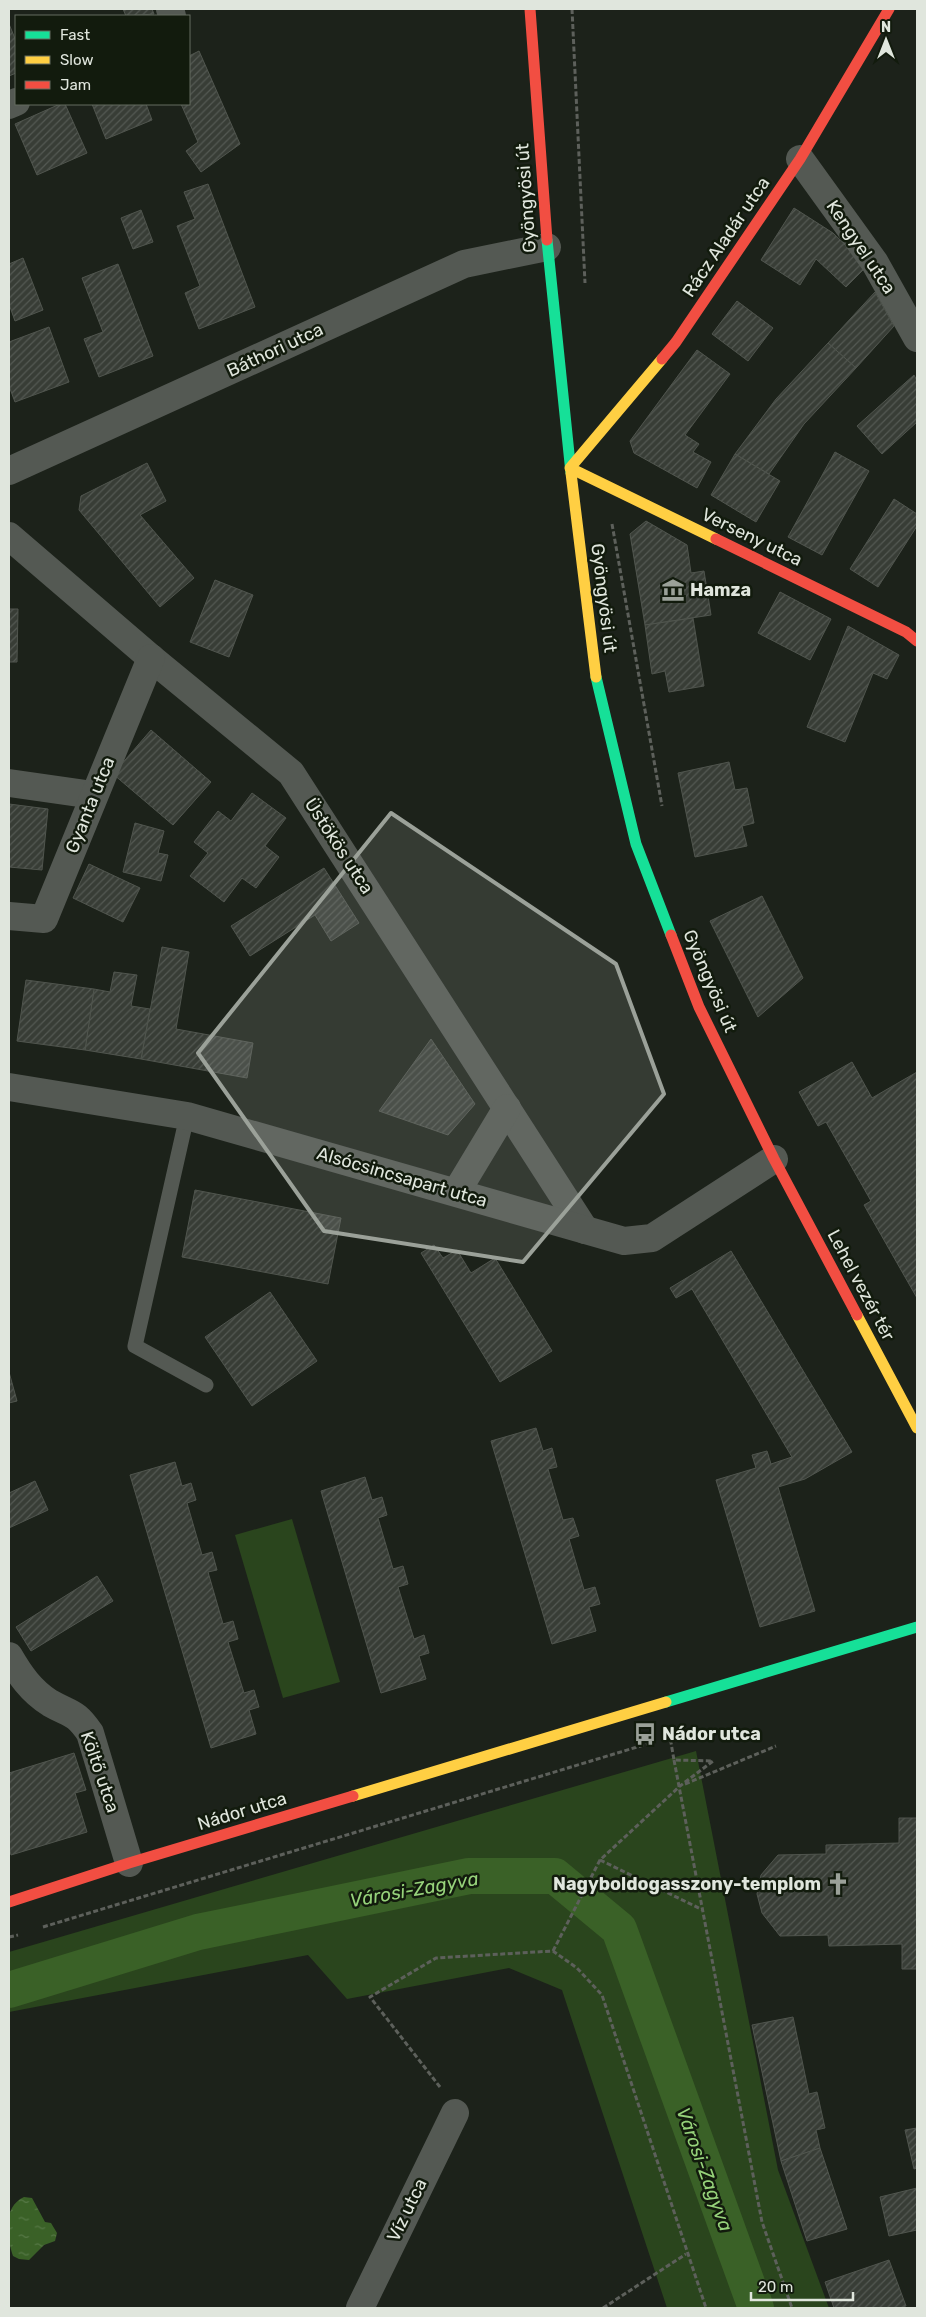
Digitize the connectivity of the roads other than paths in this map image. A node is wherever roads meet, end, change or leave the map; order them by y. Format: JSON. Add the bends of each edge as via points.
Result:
{"nodes":[{"id":1,"x":530,"y":9,"type":"edge"},
{"id":2,"x":889,"y":9,"type":"edge"},
{"id":3,"x":800,"y":159,"type":"junction"},
{"id":4,"x":547,"y":247,"type":"junction"},
{"id":5,"x":917,"y":338,"type":"edge"},
{"id":6,"x":570,"y":468,"type":"junction"},
{"id":7,"x":9,"y":471,"type":"edge"},
{"id":8,"x":9,"y":536,"type":"edge"},
{"id":9,"x":917,"y":641,"type":"edge"},
{"id":10,"x":151,"y":658,"type":"junction"},
{"id":11,"x":9,"y":784,"type":"edge"},
{"id":12,"x":93,"y":796,"type":"junction"},
{"id":13,"x":9,"y":916,"type":"edge"},
{"id":14,"x":9,"y":1086,"type":"edge"},
{"id":15,"x":507,"y":1108,"type":"junction"},
{"id":16,"x":187,"y":1116,"type":"junction"},
{"id":17,"x":774,"y":1159,"type":"junction"},
{"id":18,"x":457,"y":1191,"type":"junction"},
{"id":19,"x":585,"y":1230,"type":"junction"},
{"id":20,"x":206,"y":1385,"type":"dead end"},
{"id":21,"x":917,"y":1428,"type":"edge"},
{"id":22,"x":917,"y":1627,"type":"edge"},
{"id":23,"x":9,"y":1656,"type":"edge"},
{"id":24,"x":129,"y":1863,"type":"junction"},
{"id":25,"x":9,"y":1902,"type":"edge"},
{"id":26,"x":455,"y":2112,"type":"road end"},
{"id":27,"x":360,"y":2308,"type":"edge"}],
"edges":[{"from":1,"to":4,"type":"street","name":"Gyöngyösi út"},
{"from":2,"to":3,"type":"street","name":"Rácz Aladár utca"},
{"from":3,"to":5,"type":"street","name":"Kengyel utca","via":[[875,263]]},
{"from":3,"to":6,"type":"street","name":"Rácz Aladár utca","via":[[676,342]]},
{"from":4,"to":6,"type":"street","name":"Gyöngyösi út"},
{"from":4,"to":7,"type":"street","name":"Báthori utca","via":[[464,264]]},
{"from":6,"to":9,"type":"street","name":"Verseny utca","via":[[906,632]]},
{"from":6,"to":17,"type":"street","name":"Gyöngyösi út","via":[[598,691],[636,844],[698,1007]]},
{"from":8,"to":10,"type":"street","name":"Üstökös utca"},
{"from":10,"to":12,"type":"street","name":"Gyanta utca"},
{"from":10,"to":15,"type":"street","name":"Üstökös utca","via":[[291,773]]},
{"from":11,"to":12,"type":"street"},
{"from":12,"to":13,"type":"street","name":"Gyanta utca","via":[[44,919]]},
{"from":14,"to":16,"type":"street","name":"Alsócsincsapart utca"},
{"from":15,"to":18,"type":"street"},
{"from":15,"to":19,"type":"street","name":"Üstökös utca"},
{"from":16,"to":18,"type":"street","name":"Alsócsincsapart utca"},
{"from":16,"to":20,"type":"lane","via":[[135,1346]]},
{"from":17,"to":19,"type":"street","name":"Alsócsincsapart utca","via":[[652,1238],[624,1241]]},
{"from":17,"to":21,"type":"street","name":"Lehel vezér tér"},
{"from":18,"to":19,"type":"street","name":"Alsócsincsapart utca"},
{"from":22,"to":24,"type":"street","name":"Nádor utca"},
{"from":23,"to":24,"type":"street","name":"Költő utca","via":[[26,1684],[49,1702],[79,1717],[90,1733]]},
{"from":24,"to":25,"type":"street","name":"Nádor utca"},
{"from":26,"to":27,"type":"street","name":"Víz utca"}]}
